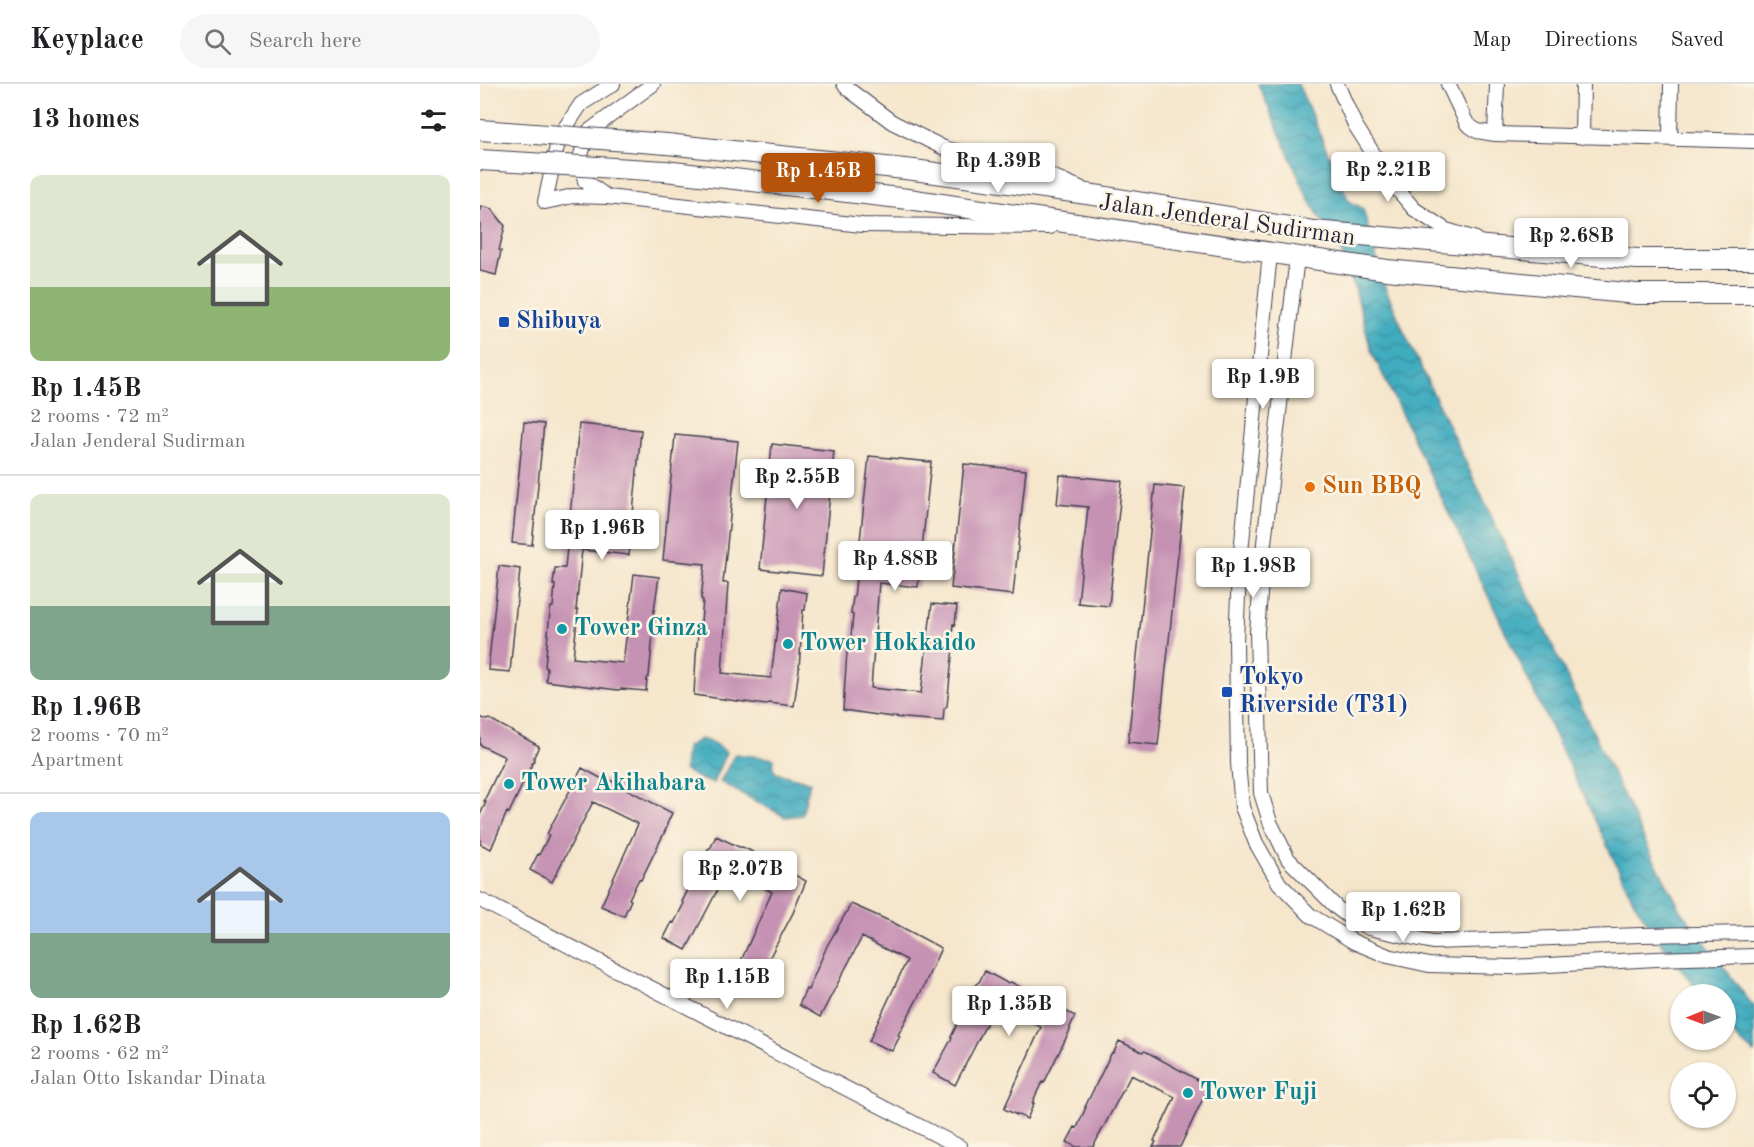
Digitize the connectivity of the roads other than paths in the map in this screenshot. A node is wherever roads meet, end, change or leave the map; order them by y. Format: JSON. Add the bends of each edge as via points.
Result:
{"nodes":[{"id":1,"x":613,"y":84,"type":"edge"},
{"id":2,"x":653,"y":84,"type":"edge"},
{"id":3,"x":844,"y":84,"type":"edge"},
{"id":4,"x":1337,"y":84,"type":"edge"},
{"id":5,"x":1448,"y":84,"type":"edge"},
{"id":6,"x":1497,"y":84,"type":"edge"},
{"id":7,"x":1583,"y":84,"type":"edge"},
{"id":8,"x":1671,"y":84,"type":"edge"},
{"id":9,"x":480,"y":130,"type":"edge"},
{"id":10,"x":1495,"y":134,"type":"junction"},
{"id":11,"x":1582,"y":137,"type":"junction"},
{"id":12,"x":1670,"y":139,"type":"junction"},
{"id":13,"x":1754,"y":141,"type":"edge"},
{"id":14,"x":480,"y":160,"type":"edge"},
{"id":15,"x":1101,"y":196,"type":"junction"},
{"id":16,"x":607,"y":197,"type":"junction"},
{"id":17,"x":1096,"y":228,"type":"junction"},
{"id":18,"x":1506,"y":248,"type":"junction"},
{"id":19,"x":1270,"y":253,"type":"junction"},
{"id":20,"x":1297,"y":257,"type":"junction"},
{"id":21,"x":1754,"y":259,"type":"edge"},
{"id":22,"x":1268,"y":276,"type":"junction"},
{"id":23,"x":1294,"y":280,"type":"junction"},
{"id":24,"x":1754,"y":294,"type":"edge"},
{"id":25,"x":480,"y":900,"type":"edge"},
{"id":26,"x":1349,"y":917,"type":"junction"},
{"id":27,"x":1369,"y":928,"type":"junction"},
{"id":28,"x":1334,"y":931,"type":"junction"},
{"id":29,"x":1754,"y":933,"type":"edge"},
{"id":30,"x":1354,"y":942,"type":"junction"},
{"id":31,"x":1754,"y":956,"type":"edge"},
{"id":32,"x":960,"y":1147,"type":"edge"}],
"edges":[{"from":1,"to":16,"type":"street","via":[[581,104],[559,136],[545,202],[573,196]]},
{"from":2,"to":16,"type":"street","via":[[588,132],[580,158],[585,181]]},
{"from":3,"to":15,"type":"street","via":[[892,122],[946,149],[1018,162]]},
{"from":4,"to":18,"type":"street","via":[[1355,124],[1392,183],[1414,209],[1446,230]]},
{"from":5,"to":10,"type":"street","via":[[1467,124],[1477,131]]},
{"from":6,"to":10,"type":"street"},
{"from":7,"to":11,"type":"street"},
{"from":8,"to":12,"type":"street"},
{"from":9,"to":15,"type":"main road","name":"Jalan Jenderal Sudirman","bridge":true,"via":[[667,144],[914,170]]},
{"from":10,"to":11,"type":"street"},
{"from":11,"to":12,"type":"street"},
{"from":12,"to":13,"type":"street"},
{"from":14,"to":17,"type":"main road","name":"Jalan Jenderal Sudirman","bridge":true,"via":[[665,171],[908,199]]},
{"from":15,"to":18,"type":"main road","name":"Jalan Jenderal Sudirman","via":[[1314,231]]},
{"from":16,"to":17,"type":"street","via":[[862,225]]},
{"from":17,"to":19,"type":"main road","name":"Jalan Jenderal Sudirman"},
{"from":18,"to":21,"type":"main road","name":"Jalan Jenderal Sudirman","via":[[1637,259]]},
{"from":19,"to":20,"type":"main road","name":"Jalan Jenderal Sudirman"},
{"from":19,"to":22,"type":"street"},
{"from":20,"to":23,"type":"street"},
{"from":20,"to":24,"type":"main road","name":"Jalan Jenderal Sudirman","via":[[1387,270],[1637,294]]},
{"from":22,"to":23,"type":"street"},
{"from":22,"to":28,"type":"street","via":[[1239,573],[1236,653],[1242,807],[1256,843],[1279,883],[1310,915]]},
{"from":23,"to":26,"type":"street","via":[[1257,632],[1261,793],[1288,858]]},
{"from":25,"to":32,"type":"street"},
{"from":26,"to":27,"type":"street"},
{"from":26,"to":28,"type":"street"},
{"from":27,"to":29,"type":"street","via":[[1433,942]]},
{"from":27,"to":30,"type":"street"},
{"from":28,"to":30,"type":"street"},
{"from":30,"to":31,"type":"street","via":[[1388,956],[1429,965],[1512,967]]}]}
